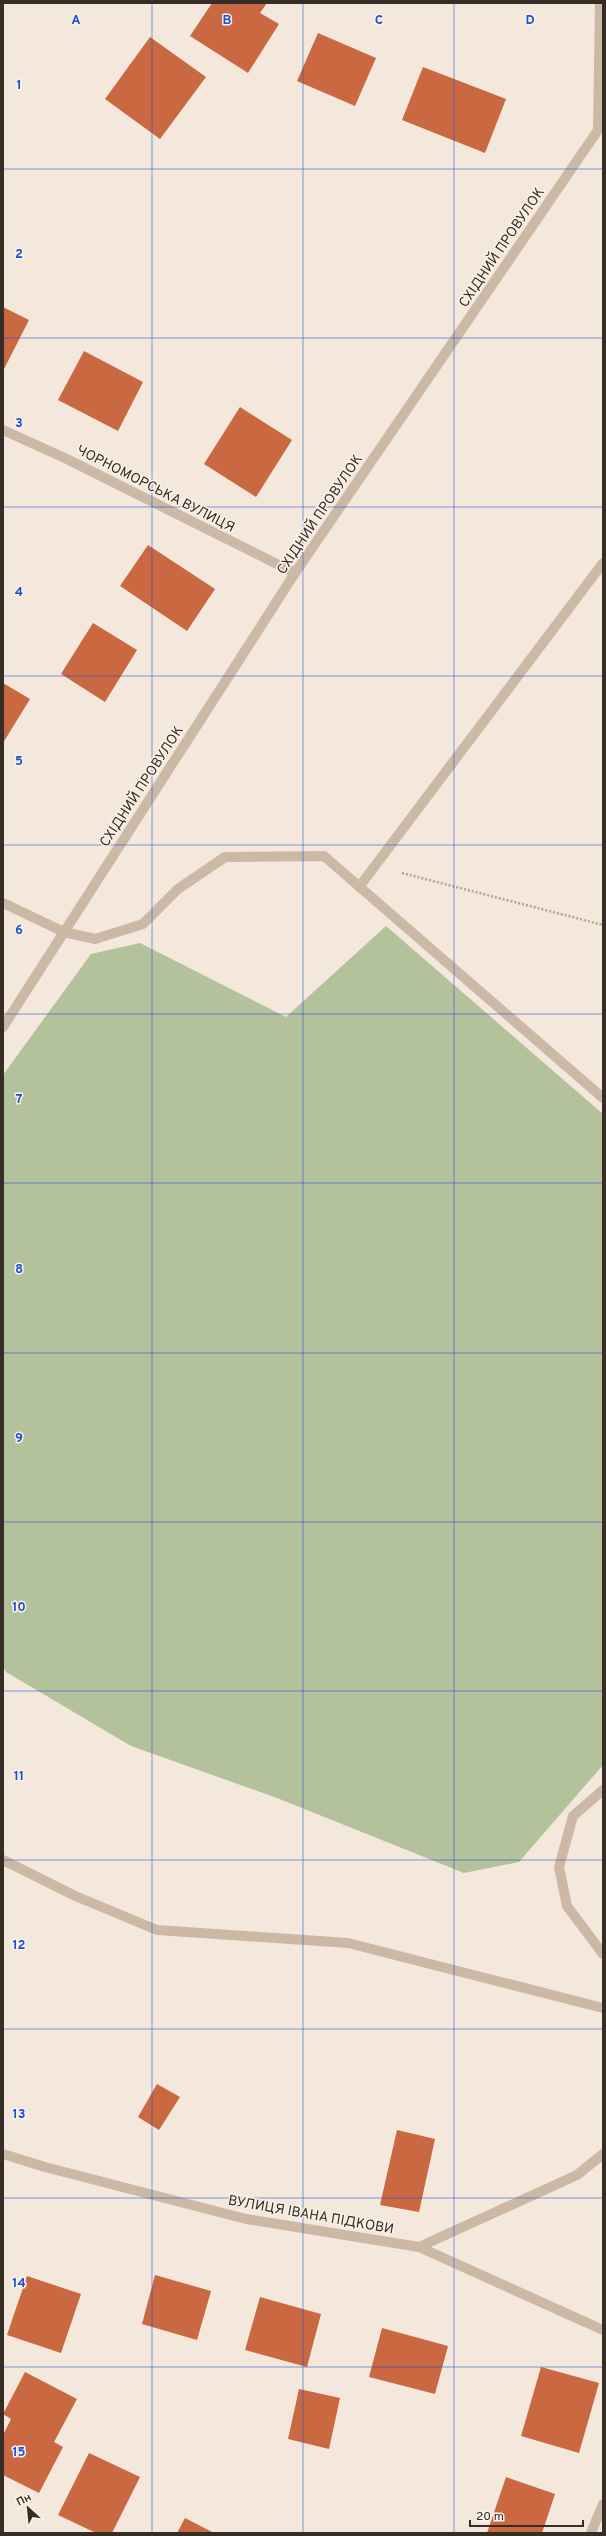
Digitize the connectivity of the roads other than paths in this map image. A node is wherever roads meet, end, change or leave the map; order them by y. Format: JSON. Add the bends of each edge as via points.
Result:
{"nodes":[{"id":1,"x":600,"y":3,"type":"edge"},
{"id":2,"x":600,"y":129,"type":"edge"},
{"id":3,"x":3,"y":430,"type":"edge"},
{"id":4,"x":603,"y":563,"type":"edge"},
{"id":5,"x":295,"y":573,"type":"junction"},
{"id":6,"x":359,"y":887,"type":"junction"},
{"id":7,"x":3,"y":903,"type":"edge"},
{"id":8,"x":64,"y":932,"type":"junction"},
{"id":9,"x":3,"y":1027,"type":"edge"},
{"id":10,"x":603,"y":1098,"type":"edge"},
{"id":11,"x":603,"y":1790,"type":"edge"},
{"id":12,"x":3,"y":1860,"type":"edge"},
{"id":13,"x":603,"y":1954,"type":"edge"},
{"id":14,"x":603,"y":2008,"type":"edge"},
{"id":15,"x":3,"y":2154,"type":"edge"},
{"id":16,"x":603,"y":2154,"type":"edge"},
{"id":17,"x":419,"y":2247,"type":"junction"},
{"id":18,"x":603,"y":2330,"type":"edge"},
{"id":19,"x":603,"y":2504,"type":"edge"},
{"id":20,"x":590,"y":2533,"type":"edge"}],
"edges":[{"from":1,"to":2,"type":"street","name":"СХІДНИЙ ПРОВУЛОК"},
{"from":2,"to":5,"type":"street","name":"СХІДНИЙ ПРОВУЛОК"},
{"from":3,"to":5,"type":"street","name":"ЧОРНОМОРСЬКА ВУЛИЦЯ","via":[[67,459]]},
{"from":4,"to":6,"type":"street"},
{"from":5,"to":8,"type":"street","name":"СХІДНИЙ ПРОВУЛОК"},
{"from":6,"to":8,"type":"street","via":[[324,856],[224,857],[178,889],[143,924],[95,940]]},
{"from":6,"to":10,"type":"street"},
{"from":7,"to":8,"type":"street"},
{"from":8,"to":9,"type":"street","name":"СХІДНИЙ ПРОВУЛОК"},
{"from":11,"to":13,"type":"street","via":[[574,1816],[559,1867],[567,1906]]},
{"from":12,"to":14,"type":"street","via":[[73,1894],[158,1930],[348,1943]]},
{"from":15,"to":17,"type":"street","name":"ВУЛИЦЯ ІВАНА ПІДКОВИ","via":[[246,2219]]},
{"from":16,"to":17,"type":"street","via":[[577,2175]]},
{"from":17,"to":18,"type":"street","name":"ВУЛИЦЯ ІВАНА ПІДКОВИ"},
{"from":19,"to":20,"type":"street"}]}
